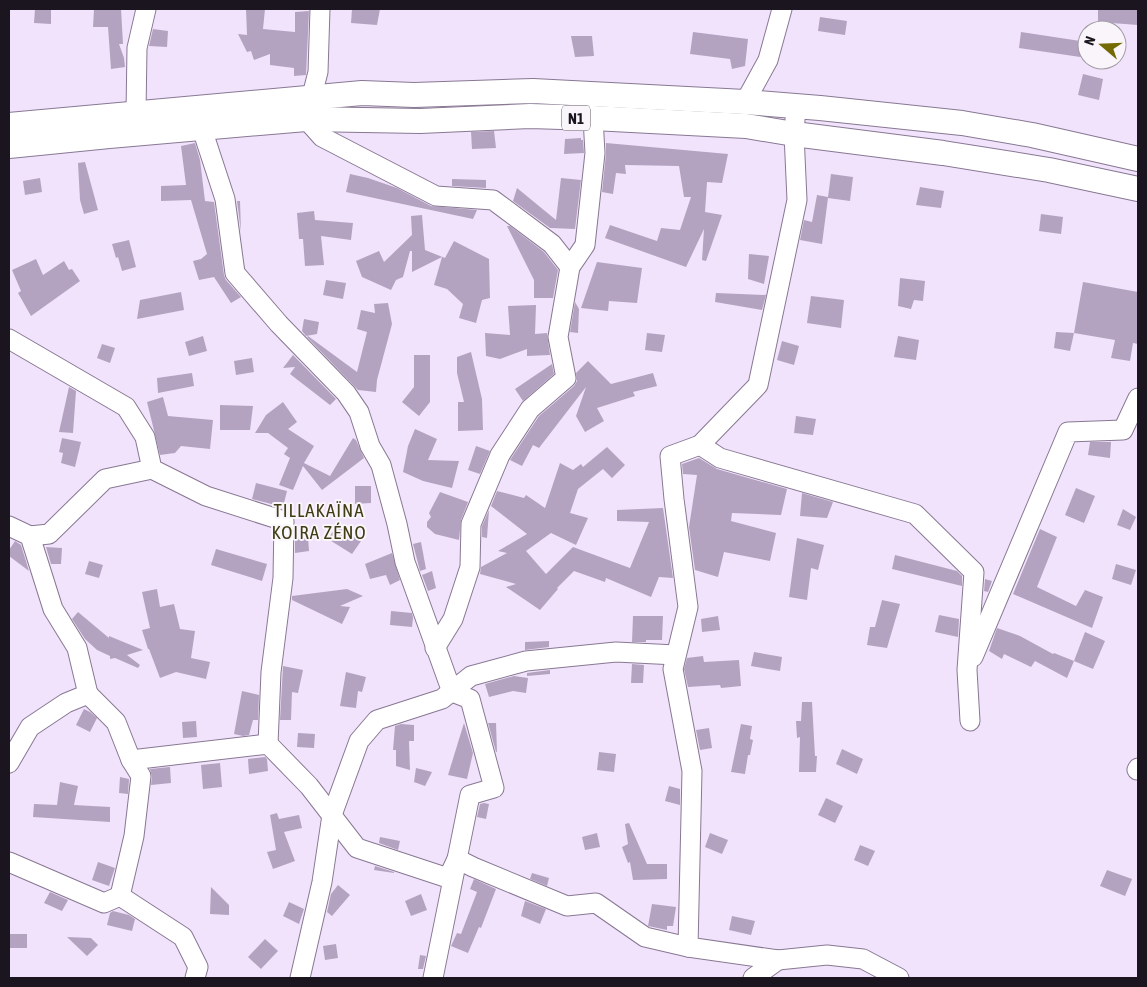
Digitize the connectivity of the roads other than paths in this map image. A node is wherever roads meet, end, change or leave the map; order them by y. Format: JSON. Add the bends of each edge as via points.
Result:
{"nodes":[{"id":1,"x":146,"y":9,"type":"edge"},
{"id":2,"x":320,"y":9,"type":"edge"},
{"id":3,"x":782,"y":9,"type":"edge"},
{"id":4,"x":745,"y":102,"type":"junction"},
{"id":5,"x":796,"y":106,"type":"junction"},
{"id":6,"x":309,"y":108,"type":"junction"},
{"id":7,"x":136,"y":113,"type":"junction"},
{"id":8,"x":593,"y":118,"type":"junction"},
{"id":9,"x":9,"y":125,"type":"edge"},
{"id":10,"x":202,"y":129,"type":"junction"},
{"id":11,"x":794,"y":134,"type":"junction"},
{"id":12,"x":9,"y":146,"type":"edge"},
{"id":13,"x":1138,"y":159,"type":"edge"},
{"id":14,"x":1138,"y":189,"type":"edge"},
{"id":15,"x":570,"y":267,"type":"junction"},
{"id":16,"x":9,"y":339,"type":"edge"},
{"id":17,"x":1138,"y":398,"type":"edge"},
{"id":18,"x":1131,"y":431,"type":"edge"},
{"id":19,"x":700,"y":445,"type":"junction"},
{"id":20,"x":152,"y":469,"type":"junction"},
{"id":21,"x":9,"y":526,"type":"edge"},
{"id":22,"x":30,"y":536,"type":"junction"},
{"id":23,"x":435,"y":648,"type":"junction"},
{"id":24,"x":676,"y":655,"type":"junction"},
{"id":25,"x":968,"y":670,"type":"junction"},
{"id":26,"x":452,"y":692,"type":"junction"},
{"id":27,"x":88,"y":694,"type":"junction"},
{"id":28,"x":970,"y":721,"type":"dead end"},
{"id":29,"x":268,"y":744,"type":"junction"},
{"id":30,"x":131,"y":760,"type":"junction"},
{"id":31,"x":9,"y":763,"type":"edge"},
{"id":32,"x":332,"y":815,"type":"junction"},
{"id":33,"x":457,"y":859,"type":"junction"},
{"id":34,"x":9,"y":862,"type":"edge"},
{"id":35,"x":120,"y":896,"type":"junction"},
{"id":36,"x":688,"y":947,"type":"junction"},
{"id":37,"x":778,"y":960,"type":"junction"},
{"id":38,"x":194,"y":978,"type":"edge"},
{"id":39,"x":300,"y":978,"type":"edge"},
{"id":40,"x":433,"y":978,"type":"edge"},
{"id":41,"x":753,"y":978,"type":"edge"},
{"id":42,"x":899,"y":978,"type":"edge"}],
"edges":[{"from":1,"to":7,"type":"street","via":[[137,48]]},
{"from":2,"to":6,"type":"street","via":[[318,72]]},
{"from":3,"to":4,"type":"street","via":[[768,60]]},
{"from":4,"to":5,"type":"main road","number":"N1"},
{"from":4,"to":6,"type":"main road","number":"N1","via":[[533,91],[414,96],[362,93]]},
{"from":5,"to":11,"type":"street"},
{"from":5,"to":13,"type":"main road","number":"N1","via":[[962,123]]},
{"from":6,"to":7,"type":"main road","number":"N1"},
{"from":6,"to":8,"type":"main road","number":"N1","via":[[420,121],[530,116]]},
{"from":6,"to":10,"type":"main road","number":"N1"},
{"from":6,"to":15,"type":"street","via":[[322,137],[436,196],[493,200],[552,244]]},
{"from":7,"to":9,"type":"main road","number":"N1"},
{"from":8,"to":11,"type":"main road","number":"N1","via":[[746,126]]},
{"from":8,"to":15,"type":"street","via":[[595,153],[585,245]]},
{"from":10,"to":12,"type":"main road","number":"N1"},
{"from":10,"to":23,"type":"street","via":[[225,198],[235,273],[346,393],[359,412],[380,465],[398,524],[404,562]]},
{"from":11,"to":14,"type":"main road","number":"N1","via":[[943,153],[1049,170]]},
{"from":11,"to":19,"type":"street","via":[[797,200],[758,385]]},
{"from":15,"to":23,"type":"street","via":[[558,337],[566,378],[530,409],[500,455],[472,524],[470,567],[452,619]]},
{"from":16,"to":20,"type":"street","via":[[126,407],[145,437]]},
{"from":17,"to":18,"type":"street"},
{"from":18,"to":25,"type":"street","via":[[1068,432]]},
{"from":19,"to":24,"type":"street","via":[[670,456],[688,607]]},
{"from":19,"to":25,"type":"street","via":[[720,458],[915,514],[974,572]]},
{"from":20,"to":22,"type":"street","via":[[104,479],[48,534]]},
{"from":20,"to":29,"type":"street","via":[[206,496],[284,521],[283,578],[271,672]]},
{"from":21,"to":22,"type":"street"},
{"from":22,"to":27,"type":"street","via":[[54,609],[77,648]]},
{"from":23,"to":26,"type":"street"},
{"from":24,"to":26,"type":"street","via":[[616,652],[526,662],[471,676]]},
{"from":24,"to":36,"type":"street","via":[[673,669],[692,771]]},
{"from":25,"to":28,"type":"street"},
{"from":26,"to":32,"type":"street","via":[[377,720],[359,741]]},
{"from":26,"to":33,"type":"street","via":[[470,699],[494,788],[470,795]]},
{"from":27,"to":30,"type":"street","via":[[116,722]]},
{"from":27,"to":31,"type":"street","via":[[30,727]]},
{"from":29,"to":30,"type":"street"},
{"from":29,"to":32,"type":"street"},
{"from":30,"to":35,"type":"street","via":[[141,776],[134,836]]},
{"from":32,"to":33,"type":"street","via":[[357,848],[448,878]]},
{"from":32,"to":39,"type":"street","via":[[322,882]]},
{"from":33,"to":36,"type":"street","via":[[567,906],[596,903],[645,937]]},
{"from":33,"to":40,"type":"street"},
{"from":34,"to":35,"type":"street","via":[[104,903]]},
{"from":35,"to":38,"type":"street","via":[[183,937],[198,967]]},
{"from":36,"to":37,"type":"street"},
{"from":37,"to":41,"type":"street"},
{"from":37,"to":42,"type":"street","via":[[827,955],[863,959]]}]}
